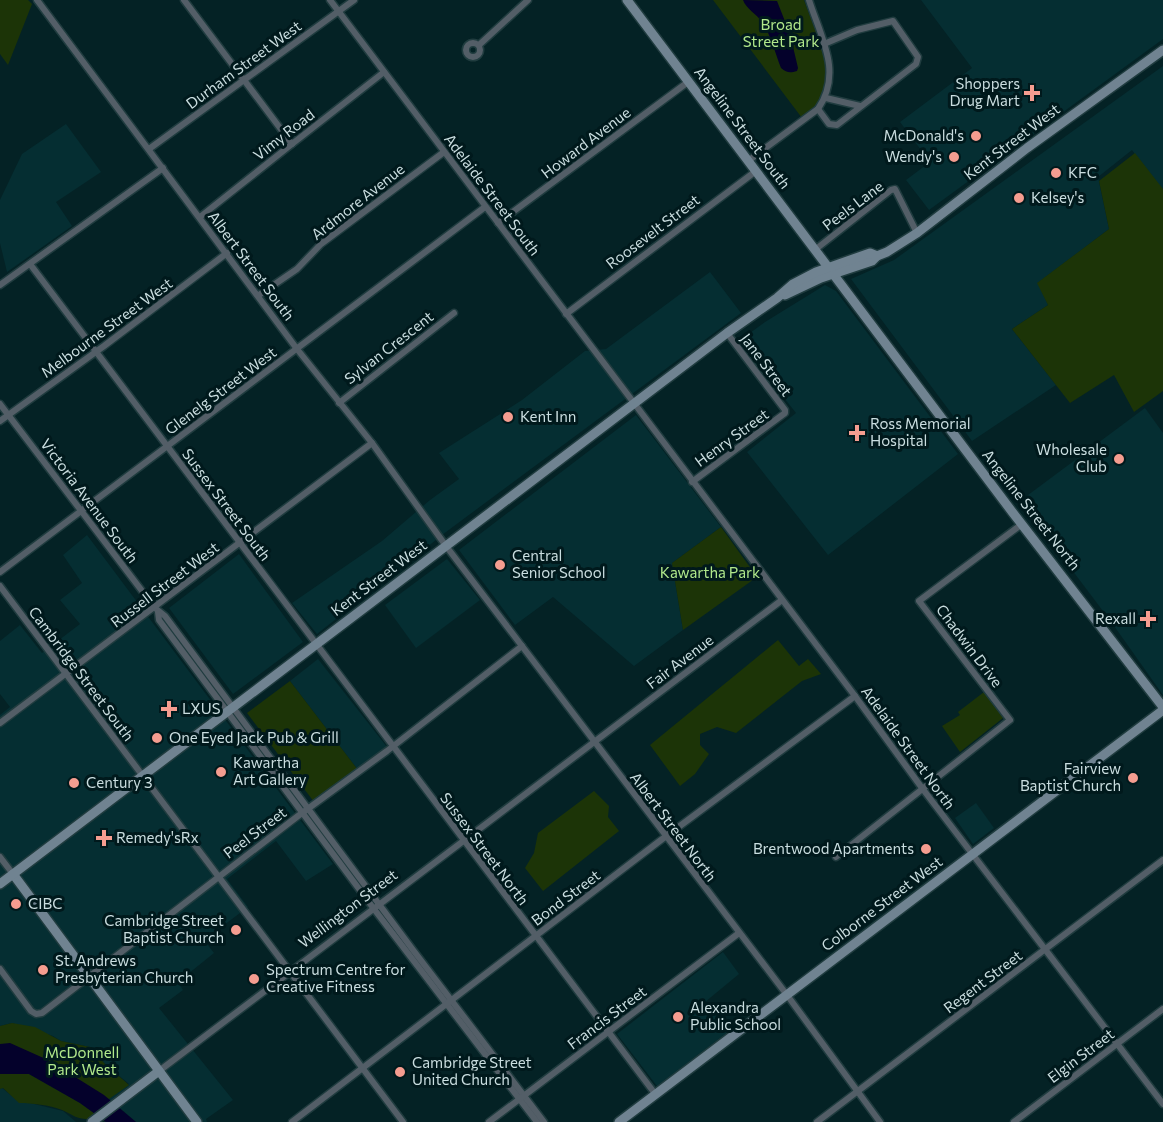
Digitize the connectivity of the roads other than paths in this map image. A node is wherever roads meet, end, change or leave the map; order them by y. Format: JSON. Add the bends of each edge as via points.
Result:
{"nodes":[{"id":1,"x":37,"y":0,"type":"edge"},
{"id":2,"x":184,"y":0,"type":"edge"},
{"id":3,"x":330,"y":0,"type":"edge"},
{"id":4,"x":354,"y":0,"type":"edge"},
{"id":5,"x":528,"y":0,"type":"edge"},
{"id":6,"x":627,"y":0,"type":"edge"},
{"id":7,"x":809,"y":0,"type":"edge"},
{"id":8,"x":338,"y":11,"type":"junction"},
{"id":9,"x":824,"y":44,"type":"junction"},
{"id":10,"x":479,"y":45,"type":"dead end"},
{"id":11,"x":1163,"y":50,"type":"edge"},
{"id":12,"x":384,"y":72,"type":"junction"},
{"id":13,"x":244,"y":79,"type":"junction"},
{"id":14,"x":688,"y":82,"type":"junction"},
{"id":15,"x":826,"y":98,"type":"junction"},
{"id":16,"x":860,"y":106,"type":"junction"},
{"id":17,"x":819,"y":109,"type":"junction"},
{"id":18,"x":292,"y":144,"type":"junction"},
{"id":19,"x":148,"y":149,"type":"junction"},
{"id":20,"x":444,"y":152,"type":"junction"},
{"id":21,"x":748,"y":161,"type":"junction"},
{"id":22,"x":163,"y":168,"type":"junction"},
{"id":23,"x":756,"y":171,"type":"junction"},
{"id":24,"x":485,"y":207,"type":"junction"},
{"id":25,"x":200,"y":217,"type":"junction"},
{"id":26,"x":498,"y":223,"type":"junction"},
{"id":27,"x":917,"y":233,"type":"junction"},
{"id":28,"x":816,"y":249,"type":"junction"},
{"id":29,"x":227,"y":253,"type":"junction"},
{"id":30,"x":30,"y":264,"type":"junction"},
{"id":31,"x":831,"y":270,"type":"junction"},
{"id":32,"x":0,"y":285,"type":"edge"},
{"id":33,"x":259,"y":296,"type":"junction"},
{"id":34,"x":454,"y":313,"type":"dead end"},
{"id":35,"x":566,"y":314,"type":"junction"},
{"id":36,"x":727,"y":333,"type":"junction"},
{"id":37,"x":297,"y":349,"type":"junction"},
{"id":38,"x":96,"y":352,"type":"junction"},
{"id":39,"x":339,"y":403,"type":"junction"},
{"id":40,"x":0,"y":404,"type":"edge"},
{"id":41,"x":635,"y":404,"type":"junction"},
{"id":42,"x":785,"y":413,"type":"joint"},
{"id":43,"x":8,"y":415,"type":"junction"},
{"id":44,"x":0,"y":421,"type":"edge"},
{"id":45,"x":372,"y":443,"type":"junction"},
{"id":46,"x":168,"y":447,"type":"junction"},
{"id":47,"x":692,"y":483,"type":"junction"},
{"id":48,"x":81,"y":512,"type":"junction"},
{"id":49,"x":1022,"y":524,"type":"junction"},
{"id":50,"x":240,"y":543,"type":"junction"},
{"id":51,"x":446,"y":546,"type":"junction"},
{"id":52,"x":0,"y":572,"type":"edge"},
{"id":53,"x":0,"y":586,"type":"edge"},
{"id":54,"x":782,"y":600,"type":"junction"},
{"id":55,"x":156,"y":610,"type":"junction"},
{"id":56,"x":316,"y":646,"type":"junction"},
{"id":57,"x":522,"y":646,"type":"junction"},
{"id":58,"x":65,"y":675,"type":"junction"},
{"id":59,"x":855,"y":696,"type":"junction"},
{"id":60,"x":1163,"y":708,"type":"edge"},
{"id":61,"x":231,"y":709,"type":"junction"},
{"id":62,"x":0,"y":723,"type":"edge"},
{"id":63,"x":594,"y":743,"type":"junction"},
{"id":64,"x":393,"y":747,"type":"junction"},
{"id":65,"x":143,"y":776,"type":"junction"},
{"id":66,"x":922,"y":788,"type":"junction"},
{"id":67,"x":306,"y":811,"type":"junction"},
{"id":68,"x":666,"y":837,"type":"junction"},
{"id":69,"x":463,"y":840,"type":"junction"},
{"id":70,"x":972,"y":854,"type":"junction"},
{"id":71,"x":0,"y":857,"type":"edge"},
{"id":72,"x":836,"y":857,"type":"dead end"},
{"id":73,"x":1163,"y":860,"type":"edge"},
{"id":74,"x":13,"y":874,"type":"junction"},
{"id":75,"x":218,"y":876,"type":"junction"},
{"id":76,"x":0,"y":884,"type":"edge"},
{"id":77,"x":377,"y":907,"type":"junction"},
{"id":78,"x":739,"y":933,"type":"junction"},
{"id":79,"x":535,"y":937,"type":"junction"},
{"id":80,"x":1046,"y":949,"type":"junction"},
{"id":81,"x":0,"y":969,"type":"edge"},
{"id":82,"x":290,"y":972,"type":"junction"},
{"id":83,"x":88,"y":976,"type":"junction"},
{"id":84,"x":787,"y":995,"type":"junction"},
{"id":85,"x":449,"y":1002,"type":"junction"},
{"id":86,"x":1163,"y":1009,"type":"edge"},
{"id":87,"x":608,"y":1032,"type":"junction"},
{"id":88,"x":1117,"y":1043,"type":"junction"},
{"id":89,"x":362,"y":1069,"type":"junction"},
{"id":90,"x":159,"y":1071,"type":"junction"},
{"id":91,"x":857,"y":1092,"type":"junction"},
{"id":92,"x":656,"y":1095,"type":"junction"},
{"id":93,"x":521,"y":1098,"type":"junction"},
{"id":94,"x":1163,"y":1104,"type":"edge"},
{"id":95,"x":92,"y":1121,"type":"edge"},
{"id":96,"x":197,"y":1122,"type":"edge"},
{"id":97,"x":292,"y":1122,"type":"edge"},
{"id":98,"x":403,"y":1122,"type":"edge"},
{"id":99,"x":489,"y":1122,"type":"edge"},
{"id":100,"x":537,"y":1122,"type":"edge"},
{"id":101,"x":544,"y":1122,"type":"edge"},
{"id":102,"x":619,"y":1122,"type":"edge"},
{"id":103,"x":817,"y":1122,"type":"edge"},
{"id":104,"x":880,"y":1122,"type":"edge"},
{"id":105,"x":1014,"y":1122,"type":"edge"}],
"edges":[{"from":1,"to":19,"type":"street","name":"Albert Street South"},
{"from":2,"to":13,"type":"street"},
{"from":3,"to":8,"type":"street","name":"Adelaide Street South"},
{"from":4,"to":8,"type":"street","name":"Durham Street West"},
{"from":5,"to":10,"type":"street"},
{"from":6,"to":14,"type":"main road","name":"Angeline Street South"},
{"from":7,"to":9,"type":"street"},
{"from":8,"to":12,"type":"street","name":"Adelaide Street South"},
{"from":8,"to":13,"type":"street","name":"Durham Street West"},
{"from":9,"to":15,"type":"street","via":[[831,72]]},
{"from":9,"to":16,"type":"street","via":[[856,30],[893,21],[918,57],[916,64]]},
{"from":11,"to":27,"type":"main road","name":"Kent Street West"},
{"from":12,"to":18,"type":"street","name":"Vimy Road"},
{"from":12,"to":20,"type":"street","name":"Adelaide Street South"},
{"from":13,"to":18,"type":"street"},
{"from":13,"to":19,"type":"street","name":"Durham Street West"},
{"from":14,"to":21,"type":"main road","name":"Angeline Street South"},
{"from":14,"to":26,"type":"street","name":"Howard Avenue"},
{"from":15,"to":16,"type":"street"},
{"from":15,"to":17,"type":"street"},
{"from":16,"to":17,"type":"street","via":[[832,126]]},
{"from":17,"to":21,"type":"street"},
{"from":18,"to":25,"type":"street","name":"Vimy Road"},
{"from":19,"to":22,"type":"street","name":"Albert Street South"},
{"from":20,"to":24,"type":"street","name":"Adelaide Street South"},
{"from":20,"to":33,"type":"street","name":"Ardmore Avenue"},
{"from":21,"to":23,"type":"main road","name":"Angeline Street South"},
{"from":22,"to":25,"type":"street","name":"Albert Street South"},
{"from":22,"to":30,"type":"street"},
{"from":23,"to":28,"type":"main road","name":"Angeline Street South"},
{"from":23,"to":35,"type":"street","name":"Roosevelt Street"},
{"from":24,"to":26,"type":"street","name":"Adelaide Street South"},
{"from":24,"to":37,"type":"street","name":"Glenelg Street West"},
{"from":25,"to":29,"type":"street","name":"Albert Street South"},
{"from":26,"to":35,"type":"street","name":"Adelaide Street South"},
{"from":27,"to":28,"type":"street","name":"Peels Lane","via":[[895,189]]},
{"from":27,"to":31,"type":"main road","name":"Kent Street West","via":[[877,256],[870,254]]},
{"from":28,"to":31,"type":"main road","name":"Angeline Street South"},
{"from":29,"to":33,"type":"street","name":"Albert Street South"},
{"from":29,"to":38,"type":"street","name":"Melbourne Street West"},
{"from":30,"to":32,"type":"street"},
{"from":30,"to":38,"type":"street","name":"Sussex Street South"},
{"from":31,"to":36,"type":"main road","name":"Kent Street West","via":[[793,284]]},
{"from":31,"to":49,"type":"main road","name":"Angeline Street North"},
{"from":33,"to":37,"type":"street","name":"Albert Street South"},
{"from":34,"to":39,"type":"street","name":"Sylvan Crescent"},
{"from":35,"to":41,"type":"street","name":"Adelaide Street South"},
{"from":36,"to":41,"type":"main road","name":"Kent Street West"},
{"from":36,"to":42,"type":"street","name":"Jane Street"},
{"from":37,"to":39,"type":"street","name":"Albert Street South"},
{"from":37,"to":46,"type":"street","name":"Glenelg Street West"},
{"from":38,"to":43,"type":"street","name":"Melbourne Street West"},
{"from":38,"to":46,"type":"street","name":"Sussex Street South"},
{"from":39,"to":45,"type":"street","name":"Albert Street South"},
{"from":40,"to":43,"type":"street","name":"Victoria Avenue South"},
{"from":41,"to":47,"type":"street","name":"Adelaide Street North"},
{"from":41,"to":51,"type":"main road","name":"Kent Street West"},
{"from":42,"to":47,"type":"street","name":"Henry Street"},
{"from":43,"to":44,"type":"street","name":"Melbourne Street West"},
{"from":43,"to":48,"type":"street","name":"Victoria Avenue South"},
{"from":45,"to":50,"type":"street","name":"Russell Street West"},
{"from":45,"to":51,"type":"street","name":"Albert Street South"},
{"from":46,"to":48,"type":"street","name":"Glenelg Street West"},
{"from":46,"to":50,"type":"street","name":"Sussex Street South"},
{"from":47,"to":54,"type":"street","name":"Adelaide Street North"},
{"from":48,"to":52,"type":"street","name":"Glenelg Street West"},
{"from":48,"to":55,"type":"street","name":"Victoria Avenue South"},
{"from":49,"to":60,"type":"main road","name":"Angeline Street North"},
{"from":49,"to":66,"type":"street","name":"Chadwin Drive","via":[[919,601],[1010,720]]},
{"from":50,"to":55,"type":"street","name":"Russell Street West"},
{"from":50,"to":56,"type":"street","name":"Sussex Street South"},
{"from":51,"to":56,"type":"main road","name":"Kent Street West"},
{"from":51,"to":57,"type":"street","name":"Albert Street North"},
{"from":53,"to":58,"type":"street","name":"Cambridge Street South"},
{"from":54,"to":59,"type":"street","name":"Adelaide Street North"},
{"from":54,"to":63,"type":"street","name":"Fair Avenue"},
{"from":55,"to":58,"type":"street","name":"Russell Street West"},
{"from":55,"to":61,"type":"street","name":"Victoria Avenue South","via":[[165,616]]},
{"from":56,"to":61,"type":"main road","name":"Kent Street West"},
{"from":56,"to":64,"type":"street","name":"Sussex Street North"},
{"from":57,"to":63,"type":"street","name":"Albert Street North"},
{"from":57,"to":64,"type":"street","name":"Peel Street"},
{"from":58,"to":62,"type":"street","name":"Russell Street West"},
{"from":58,"to":65,"type":"street","name":"Cambridge Street South"},
{"from":59,"to":66,"type":"street","name":"Adelaide Street North"},
{"from":59,"to":68,"type":"street","name":"Bond Street"},
{"from":60,"to":70,"type":"main road","name":"Colborne Street West"},
{"from":61,"to":65,"type":"main road","name":"Kent Street West"},
{"from":61,"to":67,"type":"street","name":"Victoria Avenue South"},
{"from":63,"to":68,"type":"street","name":"Albert Street North"},
{"from":63,"to":69,"type":"street","name":"Wellington Street"},
{"from":64,"to":67,"type":"street","name":"Peel Street"},
{"from":64,"to":69,"type":"street","name":"Sussex Street North"},
{"from":65,"to":74,"type":"main road","name":"Kent Street West"},
{"from":65,"to":75,"type":"street","name":"Cambridge Street South"},
{"from":66,"to":70,"type":"street","name":"Adelaide Street North"},
{"from":66,"to":72,"type":"street"},
{"from":67,"to":75,"type":"street","name":"Peel Street"},
{"from":67,"to":77,"type":"street","name":"Victoria Avenue South"},
{"from":68,"to":78,"type":"street","name":"Albert Street North"},
{"from":68,"to":79,"type":"street","name":"Bond Street"},
{"from":69,"to":77,"type":"street","name":"Wellington Street"},
{"from":69,"to":79,"type":"street","name":"Sussex Street North"},
{"from":70,"to":80,"type":"street","name":"Adelaide Street North"},
{"from":70,"to":84,"type":"main road","name":"Colborne Street West"},
{"from":71,"to":74,"type":"street"},
{"from":73,"to":80,"type":"street","name":"Regent Street"},
{"from":74,"to":76,"type":"main road","name":"Kent Street West"},
{"from":74,"to":83,"type":"main road"},
{"from":75,"to":82,"type":"street","name":"Cambridge Street South"},
{"from":75,"to":83,"type":"street","name":"Peel Street"},
{"from":77,"to":82,"type":"street","name":"Wellington Street"},
{"from":77,"to":85,"type":"street","name":"Victoria Avenue South"},
{"from":78,"to":84,"type":"street","name":"Albert Street North"},
{"from":78,"to":87,"type":"street","name":"Francis Street"},
{"from":79,"to":85,"type":"street","name":"Bond Street"},
{"from":79,"to":87,"type":"street","name":"Sussex Street North"},
{"from":80,"to":88,"type":"street","name":"Adelaide Street North"},
{"from":80,"to":91,"type":"street","name":"Regent Street"},
{"from":81,"to":83,"type":"street","name":"Peel Street","via":[[36,1014]]},
{"from":82,"to":89,"type":"street","name":"Cambridge Street South"},
{"from":82,"to":90,"type":"street","name":"Wellington Street"},
{"from":83,"to":90,"type":"main road"},
{"from":84,"to":91,"type":"street","name":"Albert Street North"},
{"from":84,"to":92,"type":"main road","name":"Colborne Street West"},
{"from":85,"to":89,"type":"street","name":"Bond Street"},
{"from":85,"to":93,"type":"street","name":"Victoria Avenue South"},
{"from":86,"to":88,"type":"street","name":"Elgin Street"},
{"from":87,"to":92,"type":"street","name":"Sussex Street North"},
{"from":87,"to":93,"type":"street","name":"Francis Street"},
{"from":88,"to":94,"type":"street","name":"Adelaide Street North"},
{"from":88,"to":105,"type":"street","name":"Elgin Street"},
{"from":89,"to":97,"type":"street","name":"Bond Street"},
{"from":89,"to":98,"type":"street","name":"Cambridge Street South"},
{"from":90,"to":95,"type":"main road","name":"Wellington Street"},
{"from":90,"to":96,"type":"main road"},
{"from":91,"to":103,"type":"street","name":"Regent Street"},
{"from":91,"to":104,"type":"street","name":"Albert Street North"},
{"from":92,"to":102,"type":"main road","name":"Colborne Street West"},
{"from":93,"to":99,"type":"street","name":"Francis Street"},
{"from":93,"to":100,"type":"street"},
{"from":93,"to":101,"type":"street"}]}
